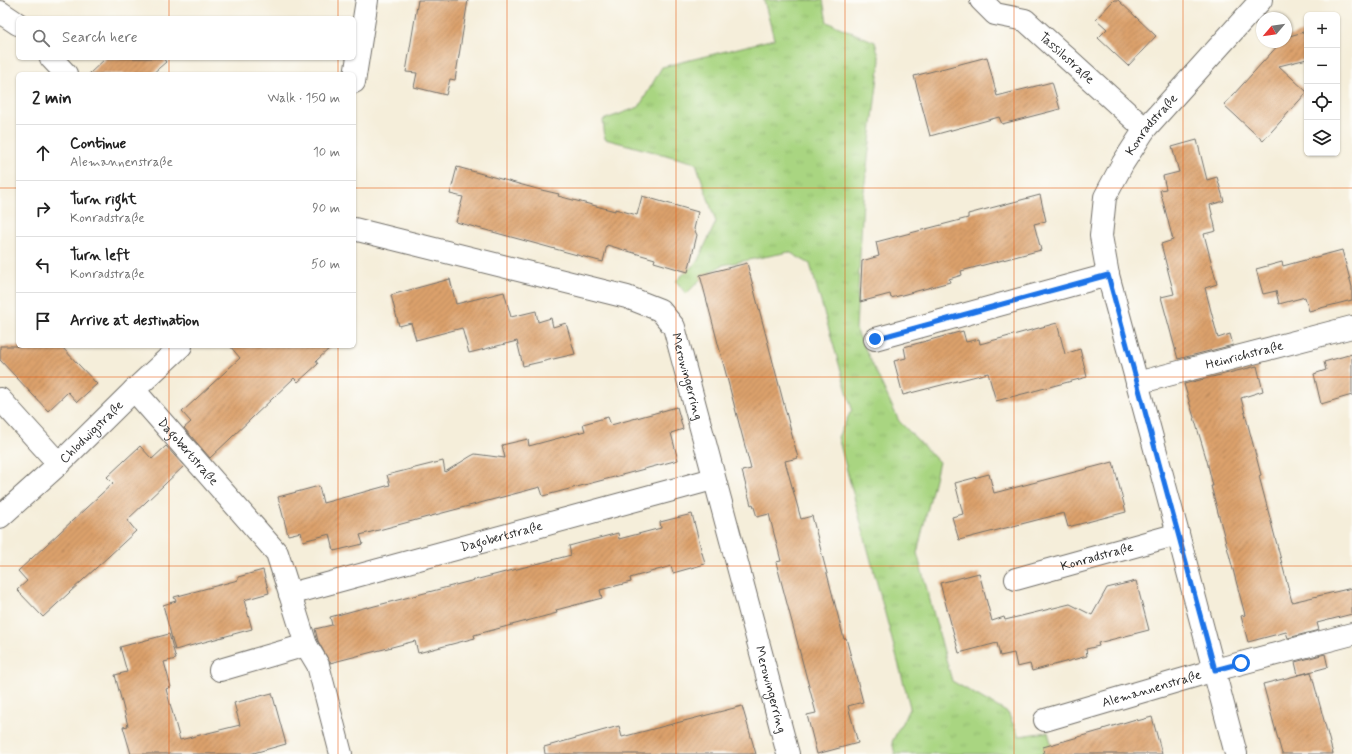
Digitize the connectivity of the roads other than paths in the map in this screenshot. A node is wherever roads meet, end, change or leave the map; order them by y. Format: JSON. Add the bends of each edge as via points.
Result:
{"nodes":[{"id":1,"x":367,"y":0,"type":"edge"},
{"id":2,"x":981,"y":0,"type":"edge"},
{"id":3,"x":1261,"y":0,"type":"edge"},
{"id":4,"x":0,"y":12,"type":"edge"},
{"id":5,"x":16,"y":23,"type":"edge"},
{"id":6,"x":53,"y":60,"type":"edge"},
{"id":7,"x":64,"y":72,"type":"edge"},
{"id":8,"x":356,"y":72,"type":"edge"},
{"id":9,"x":1146,"y":129,"type":"junction"},
{"id":10,"x":356,"y":229,"type":"edge"},
{"id":11,"x":1108,"y":275,"type":"junction"},
{"id":12,"x":1352,"y":327,"type":"edge"},
{"id":13,"x":875,"y":339,"type":"dead end"},
{"id":14,"x":179,"y":348,"type":"edge"},
{"id":15,"x":1137,"y":383,"type":"junction"},
{"id":16,"x":134,"y":390,"type":"junction"},
{"id":17,"x":0,"y":399,"type":"edge"},
{"id":18,"x":58,"y":464,"type":"junction"},
{"id":19,"x":713,"y":479,"type":"junction"},
{"id":20,"x":0,"y":517,"type":"edge"},
{"id":21,"x":1178,"y":534,"type":"junction"},
{"id":22,"x":1016,"y":579,"type":"dead end"},
{"id":23,"x":290,"y":594,"type":"junction"},
{"id":24,"x":1352,"y":634,"type":"edge"},
{"id":25,"x":306,"y":645,"type":"junction"},
{"id":26,"x":220,"y":670,"type":"dead end"},
{"id":27,"x":1215,"y":670,"type":"junction"},
{"id":28,"x":1045,"y":720,"type":"dead end"},
{"id":29,"x":341,"y":754,"type":"edge"},
{"id":30,"x":788,"y":754,"type":"edge"},
{"id":31,"x":1236,"y":754,"type":"edge"}],
"edges":[{"from":1,"to":8,"type":"street"},
{"from":2,"to":9,"type":"street","name":"Tassilostraße","via":[[995,14],[1025,20]]},
{"from":3,"to":9,"type":"street","name":"Konradstraße"},
{"from":4,"to":5,"type":"street"},
{"from":6,"to":7,"type":"street"},
{"from":9,"to":11,"type":"street","name":"Konradstraße","via":[[1123,163],[1105,197],[1102,236]]},
{"from":10,"to":19,"type":"street","name":"Merowingerring","via":[[627,297],[660,310],[674,327]]},
{"from":11,"to":13,"type":"street"},
{"from":11,"to":15,"type":"street","name":"Konradstraße"},
{"from":12,"to":15,"type":"street","name":"Heinrichstraße"},
{"from":14,"to":16,"type":"street","name":"Chlodwigstraße"},
{"from":15,"to":21,"type":"street","name":"Konradstraße"},
{"from":16,"to":18,"type":"street","name":"Chlodwigstraße"},
{"from":16,"to":23,"type":"street","name":"Dagobertstraße","via":[[277,553]]},
{"from":17,"to":18,"type":"street"},
{"from":18,"to":20,"type":"street","name":"Chlodwigstraße"},
{"from":19,"to":23,"type":"street","name":"Dagobertstraße"},
{"from":19,"to":30,"type":"street","name":"Merowingerring"},
{"from":21,"to":22,"type":"street","name":"Konradstraße"},
{"from":21,"to":27,"type":"street","name":"Konradstraße"},
{"from":23,"to":25,"type":"street","name":"Dagobertstraße"},
{"from":24,"to":27,"type":"street","name":"Alemannenstraße"},
{"from":25,"to":26,"type":"street"},
{"from":25,"to":29,"type":"street","name":"Dagobertstraße","via":[[318,665]]},
{"from":27,"to":28,"type":"street","name":"Alemannenstraße"},
{"from":27,"to":31,"type":"street","name":"Konradstraße"}]}
